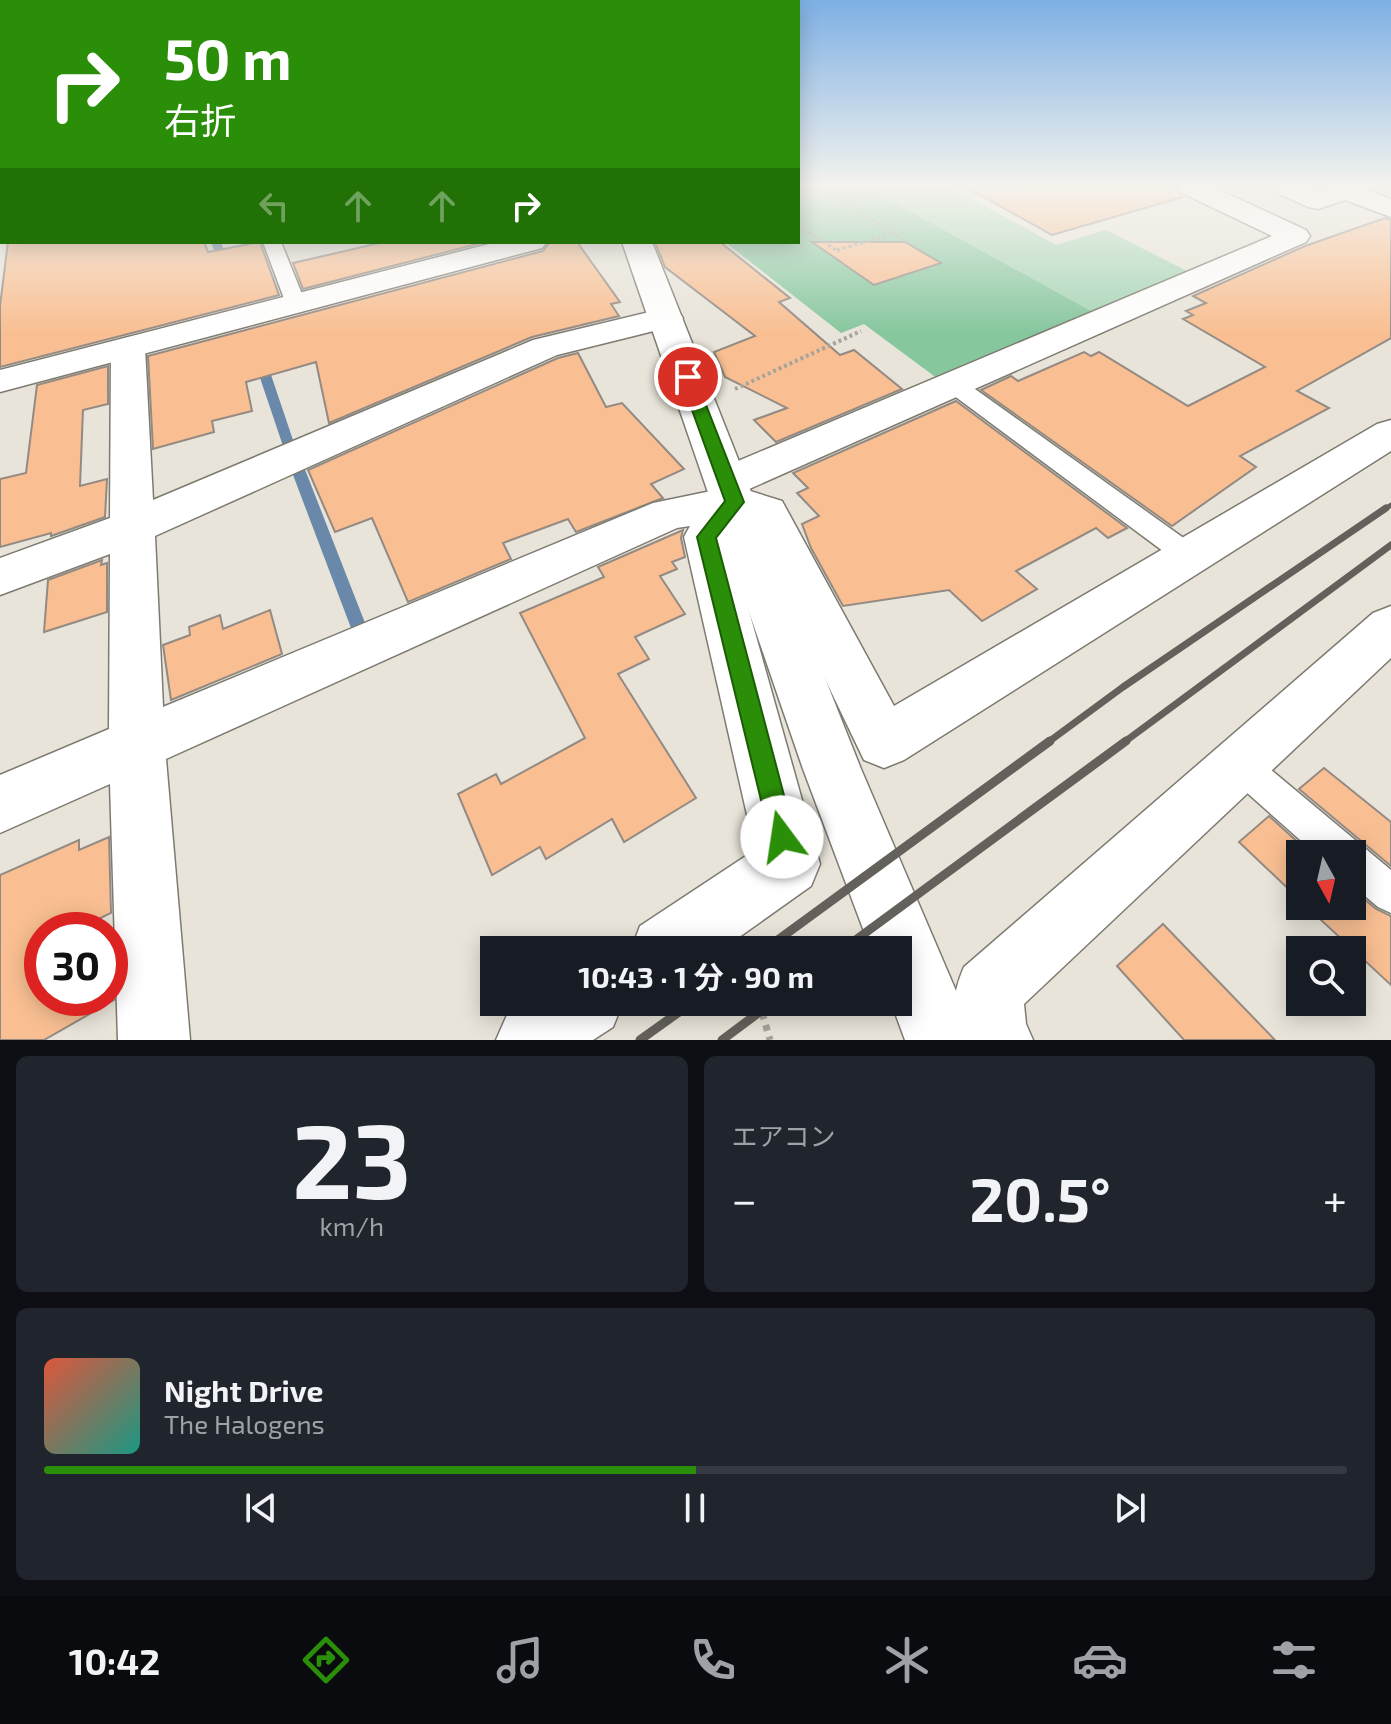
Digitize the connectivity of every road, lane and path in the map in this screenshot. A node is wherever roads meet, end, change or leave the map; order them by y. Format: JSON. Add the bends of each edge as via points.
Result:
{"nodes":[{"id":1,"x":815,"y":236,"type":"edge"},
{"id":2,"x":889,"y":236,"type":"edge"},
{"id":3,"x":897,"y":236,"type":"edge"},
{"id":4,"x":1295,"y":236,"type":"edge"},
{"id":5,"x":903,"y":239,"type":"dead end"},
{"id":6,"x":273,"y":244,"type":"edge"},
{"id":7,"x":524,"y":244,"type":"edge"},
{"id":8,"x":638,"y":244,"type":"edge"},
{"id":9,"x":296,"y":304,"type":"junction"},
{"id":10,"x":666,"y":318,"type":"junction"},
{"id":11,"x":861,"y":331,"type":"dead end"},
{"id":12,"x":128,"y":348,"type":"junction"},
{"id":13,"x":0,"y":381,"type":"edge"},
{"id":14,"x":953,"y":384,"type":"junction"},
{"id":15,"x":699,"y":406,"type":"junction"},
{"id":16,"x":1391,"y":433,"type":"edge"},
{"id":17,"x":731,"y":492,"type":"junction"},
{"id":18,"x":131,"y":528,"type":"junction"},
{"id":19,"x":1189,"y":556,"type":"junction"},
{"id":20,"x":0,"y":577,"type":"edge"},
{"id":21,"x":1391,"y":627,"type":"edge"},
{"id":22,"x":137,"y":743,"type":"junction"},
{"id":23,"x":1239,"y":764,"type":"junction"},
{"id":24,"x":0,"y":804,"type":"edge"},
{"id":25,"x":1328,"y":840,"type":"edge"},
{"id":26,"x":1366,"y":873,"type":"edge"},
{"id":27,"x":1391,"y":894,"type":"edge"},
{"id":28,"x":684,"y":936,"type":"edge"},
{"id":29,"x":567,"y":1016,"type":"edge"},
{"id":30,"x":763,"y":1016,"type":"edge"},
{"id":31,"x":154,"y":1040,"type":"edge"},
{"id":32,"x":532,"y":1040,"type":"edge"},
{"id":33,"x":770,"y":1040,"type":"edge"},
{"id":34,"x":941,"y":1040,"type":"edge"},
{"id":35,"x":997,"y":1040,"type":"edge"}],
"edges":[{"from":1,"to":2,"type":"path","via":[[839,251]]},
{"from":3,"to":5,"type":"path"},
{"from":4,"to":14,"type":"street"},
{"from":6,"to":9,"type":"lane"},
{"from":7,"to":9,"type":"street"},
{"from":8,"to":10,"type":"street"},
{"from":9,"to":12,"type":"street"},
{"from":10,"to":15,"type":"street"},
{"from":10,"to":18,"type":"street","via":[[545,347]]},
{"from":11,"to":15,"type":"path"},
{"from":12,"to":13,"type":"street"},
{"from":12,"to":18,"type":"street"},
{"from":14,"to":17,"type":"street"},
{"from":14,"to":19,"type":"lane"},
{"from":15,"to":17,"type":"street"},
{"from":16,"to":19,"type":"street"},
{"from":17,"to":19,"type":"street","via":[[767,512],[884,742]]},
{"from":17,"to":22,"type":"street","via":[[668,514]]},
{"from":17,"to":28,"type":"street","via":[[706,537],[789,864]]},
{"from":17,"to":34,"type":"street","via":[[832,769]]},
{"from":18,"to":20,"type":"street"},
{"from":18,"to":22,"type":"street"},
{"from":21,"to":23,"type":"street"},
{"from":22,"to":24,"type":"street"},
{"from":22,"to":31,"type":"street"},
{"from":23,"to":25,"type":"lane"},
{"from":23,"to":35,"type":"street","via":[[988,991]]},
{"from":26,"to":27,"type":"lane"},
{"from":29,"to":32,"type":"street"},
{"from":30,"to":33,"type":"path"}]}
